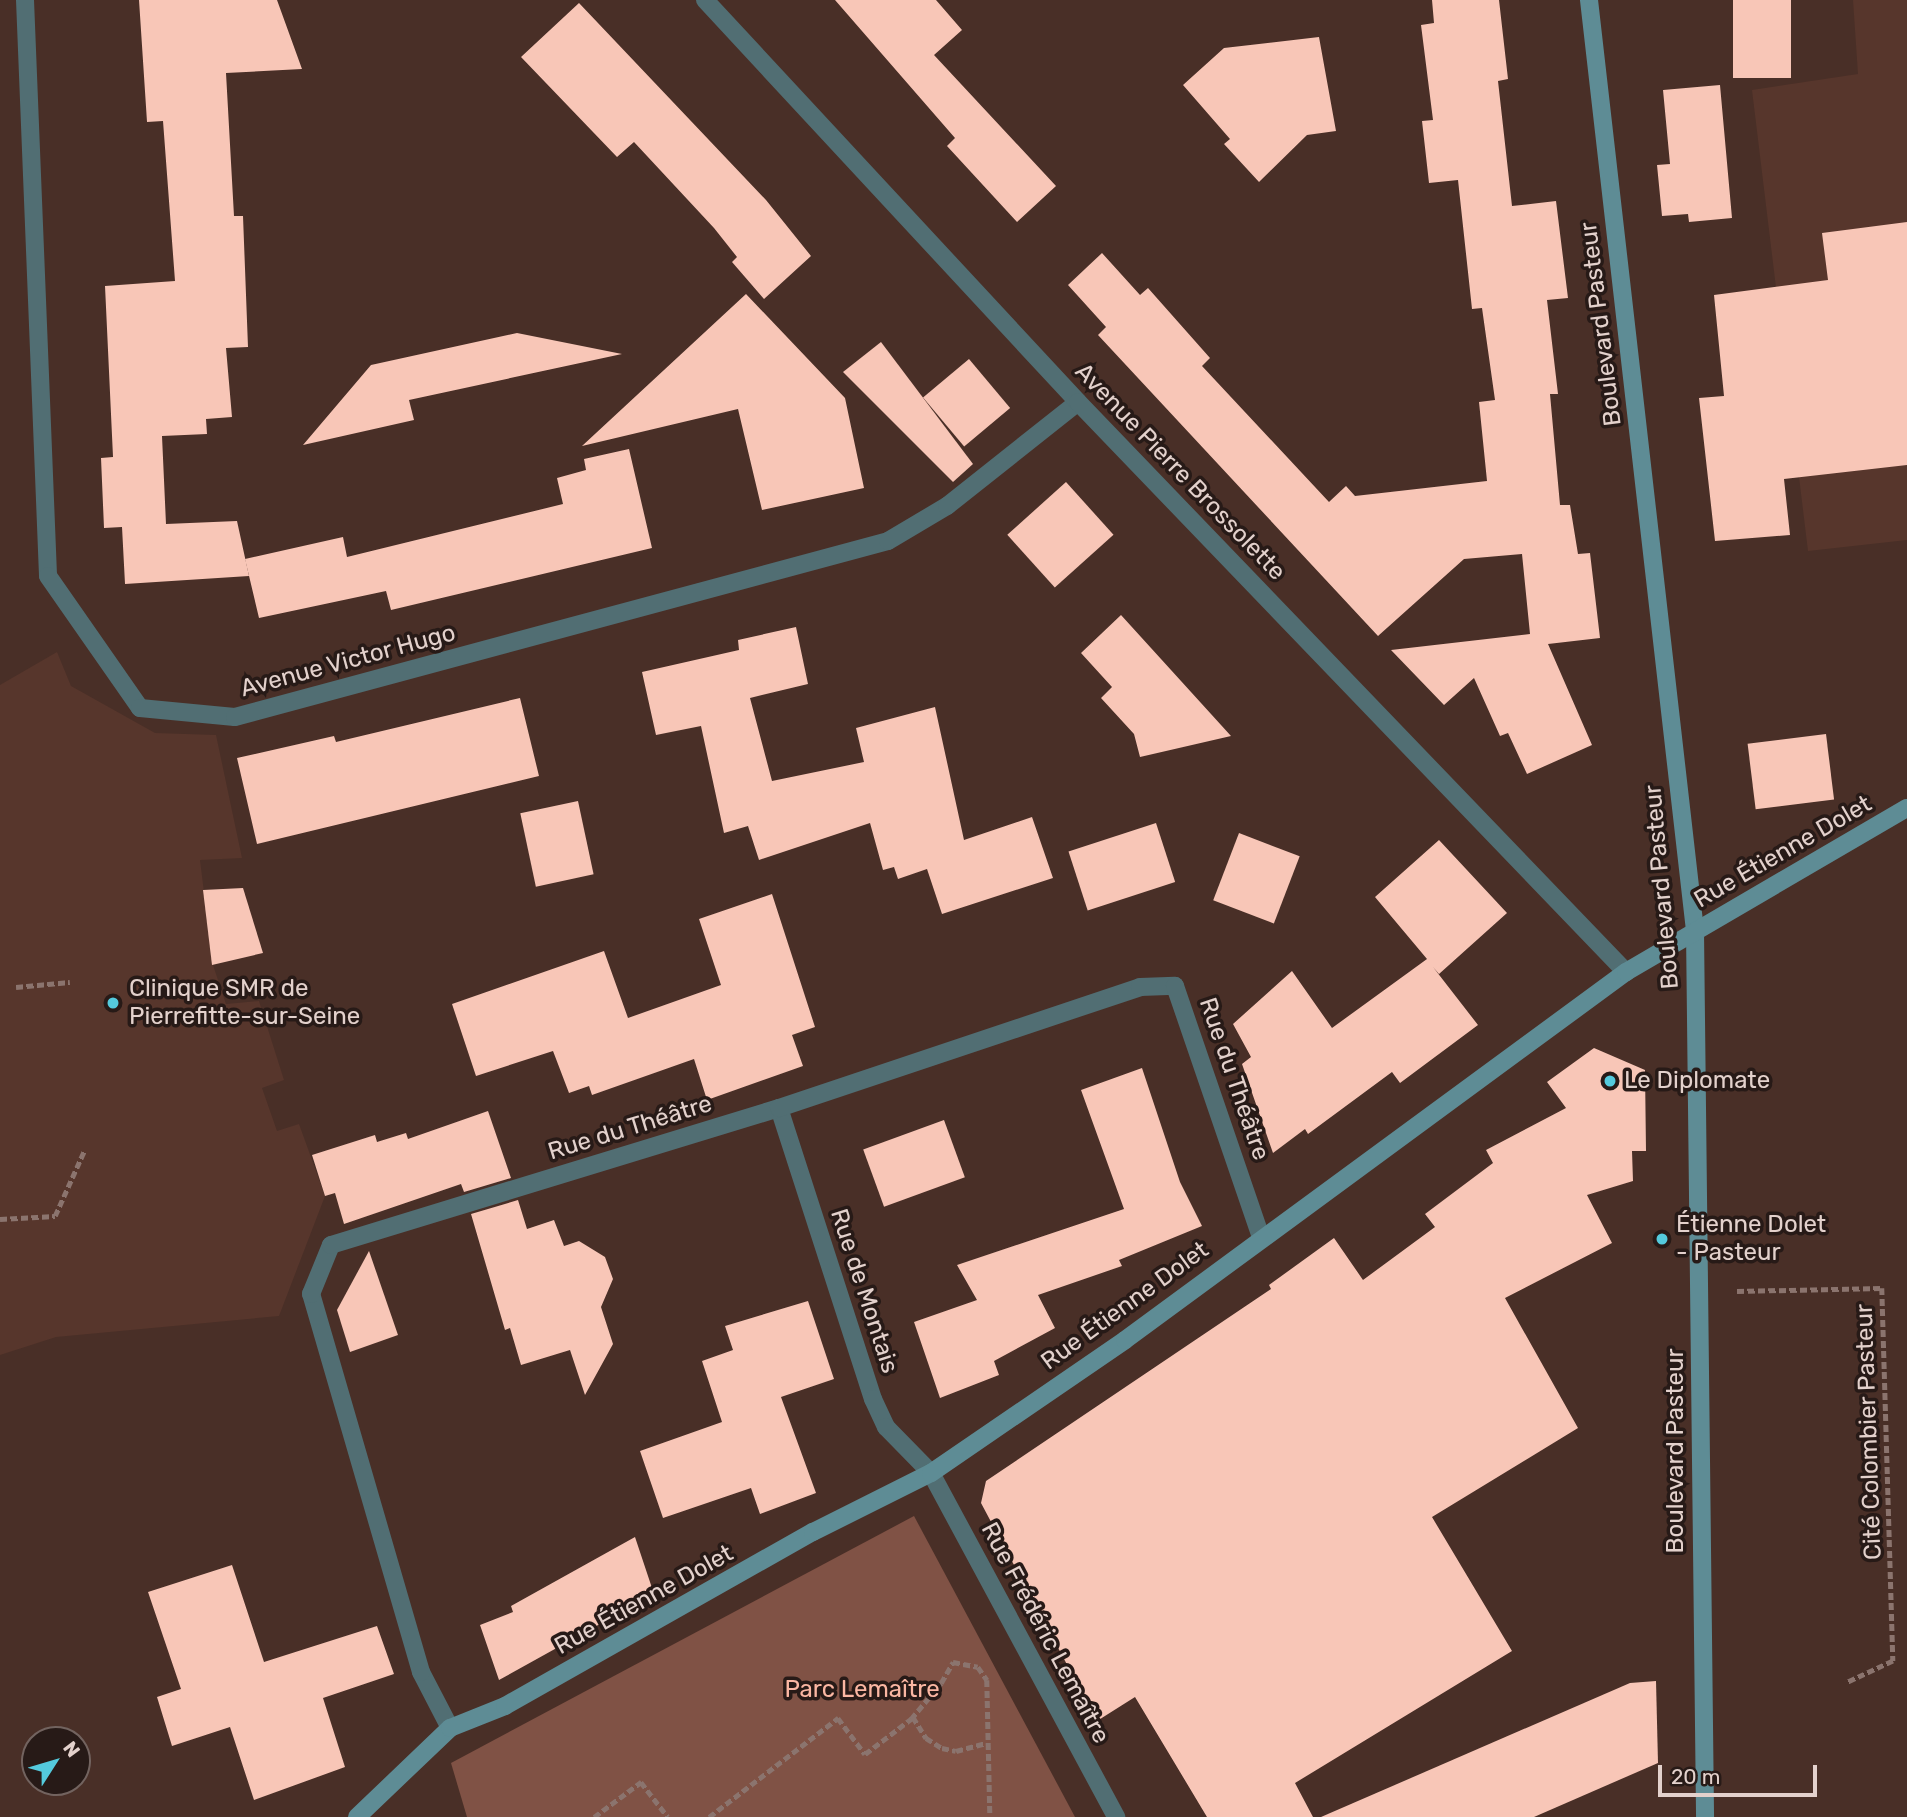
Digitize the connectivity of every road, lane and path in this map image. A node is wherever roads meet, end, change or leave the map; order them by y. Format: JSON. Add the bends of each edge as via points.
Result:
{"nodes":[{"id":1,"x":25,"y":0,"type":"edge"},
{"id":2,"x":705,"y":0,"type":"edge"},
{"id":3,"x":1588,"y":0,"type":"edge"},
{"id":4,"x":1078,"y":402,"type":"junction"},
{"id":5,"x":1907,"y":808,"type":"edge"},
{"id":6,"x":1695,"y":932,"type":"junction"},
{"id":7,"x":1626,"y":972,"type":"junction"},
{"id":8,"x":71,"y":982,"type":"dead end"},
{"id":9,"x":16,"y":987,"type":"dead end"},
{"id":10,"x":779,"y":1108,"type":"junction"},
{"id":11,"x":85,"y":1149,"type":"dead end"},
{"id":12,"x":0,"y":1219,"type":"edge"},
{"id":13,"x":1261,"y":1237,"type":"junction"},
{"id":14,"x":1701,"y":1292,"type":"junction"},
{"id":15,"x":931,"y":1473,"type":"junction"},
{"id":16,"x":1846,"y":1683,"type":"dead end"},
{"id":17,"x":913,"y":1717,"type":"junction"},
{"id":18,"x":450,"y":1728,"type":"junction"},
{"id":19,"x":986,"y":1743,"type":"junction"},
{"id":20,"x":357,"y":1817,"type":"edge"},
{"id":21,"x":594,"y":1817,"type":"edge"},
{"id":22,"x":668,"y":1817,"type":"edge"},
{"id":23,"x":709,"y":1817,"type":"edge"},
{"id":24,"x":990,"y":1817,"type":"edge"},
{"id":25,"x":1116,"y":1817,"type":"edge"},
{"id":26,"x":1705,"y":1817,"type":"edge"}],
"edges":[{"from":1,"to":4,"type":"street","name":"Avenue Victor Hugo","via":[[47,576],[140,708],[236,717],[888,541],[947,506]]},
{"from":2,"to":4,"type":"street","name":"Avenue Pierre Brossolette"},
{"from":3,"to":6,"type":"street","name":"Boulevard Pasteur"},
{"from":4,"to":7,"type":"street","name":"Avenue Pierre Brossolette"},
{"from":5,"to":6,"type":"street","name":"Rue Étienne Dolet"},
{"from":6,"to":7,"type":"street","name":"Rue Étienne Dolet"},
{"from":6,"to":14,"type":"street","name":"Boulevard Pasteur"},
{"from":7,"to":13,"type":"street","name":"Rue Étienne Dolet"},
{"from":8,"to":9,"type":"path"},
{"from":10,"to":13,"type":"street","name":"Rue du Théâtre","via":[[1140,987],[1175,986]]},
{"from":10,"to":15,"type":"street","name":"Rue de Montais","via":[[873,1399],[886,1427]]},
{"from":10,"to":18,"type":"street","name":"Rue du Théâtre","via":[[331,1245],[311,1294],[421,1672]]},
{"from":11,"to":12,"type":"path","via":[[55,1216]]},
{"from":13,"to":15,"type":"street","name":"Rue Étienne Dolet","via":[[1125,1340]]},
{"from":14,"to":16,"type":"path","name":"Cité Colombier Pasteur","via":[[1882,1288],[1893,1661]]},
{"from":14,"to":26,"type":"street","name":"Boulevard Pasteur","via":[[1699,1563]]},
{"from":15,"to":18,"type":"street","name":"Rue Étienne Dolet","via":[[813,1532],[505,1706]]},
{"from":15,"to":25,"type":"street","name":"Rue Frédéric Lemaître"},
{"from":17,"to":19,"type":"path","via":[[926,1738],[942,1748],[957,1751]]},
{"from":17,"to":19,"type":"path","via":[[953,1662],[978,1667],[987,1681]]},
{"from":17,"to":23,"type":"path","via":[[865,1754],[838,1718]]},
{"from":18,"to":20,"type":"street","name":"Rue Étienne Dolet"},
{"from":19,"to":24,"type":"path"},
{"from":21,"to":22,"type":"path","via":[[641,1782]]}]}
